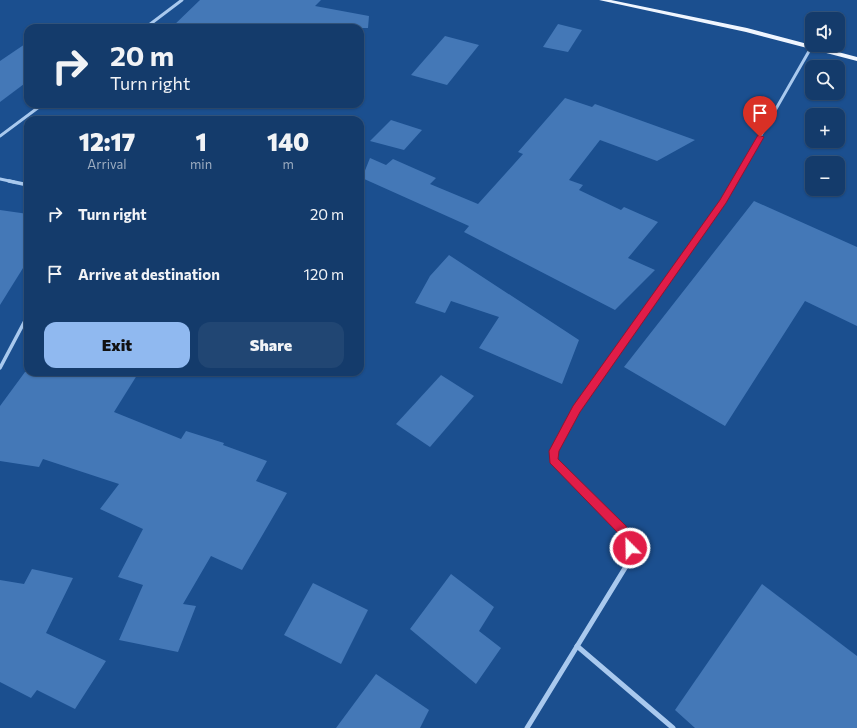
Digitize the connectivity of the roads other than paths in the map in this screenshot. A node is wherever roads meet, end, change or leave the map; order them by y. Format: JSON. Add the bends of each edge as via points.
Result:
{"nodes":[{"id":1,"x":182,"y":0,"type":"edge"},
{"id":2,"x":602,"y":0,"type":"edge"},
{"id":3,"x":150,"y":24,"type":"edge"},
{"id":4,"x":805,"y":44,"type":"edge"},
{"id":5,"x":809,"y":52,"type":"edge"},
{"id":6,"x":833,"y":52,"type":"edge"},
{"id":7,"x":857,"y":59,"type":"edge"},
{"id":8,"x":38,"y":108,"type":"edge"},
{"id":9,"x":27,"y":116,"type":"edge"},
{"id":10,"x":24,"y":118,"type":"edge"},
{"id":11,"x":0,"y":136,"type":"edge"},
{"id":12,"x":0,"y":179,"type":"edge"},
{"id":13,"x":24,"y":183,"type":"edge"},
{"id":14,"x":24,"y":323,"type":"edge"},
{"id":15,"x":0,"y":368,"type":"edge"},
{"id":16,"x":577,"y":646,"type":"junction"},
{"id":17,"x":527,"y":728,"type":"edge"},
{"id":18,"x":673,"y":728,"type":"edge"}],
"edges":[{"from":1,"to":3,"type":"street"},
{"from":2,"to":4,"type":"main road"},
{"from":5,"to":16,"type":"street","via":[[723,201],[576,409],[554,451],[553,460],[622,530],[630,548],[626,568]]},
{"from":6,"to":7,"type":"main road"},
{"from":8,"to":9,"type":"street"},
{"from":10,"to":11,"type":"street"},
{"from":12,"to":13,"type":"street"},
{"from":14,"to":15,"type":"street"},
{"from":16,"to":17,"type":"street"},
{"from":16,"to":18,"type":"street"}]}
